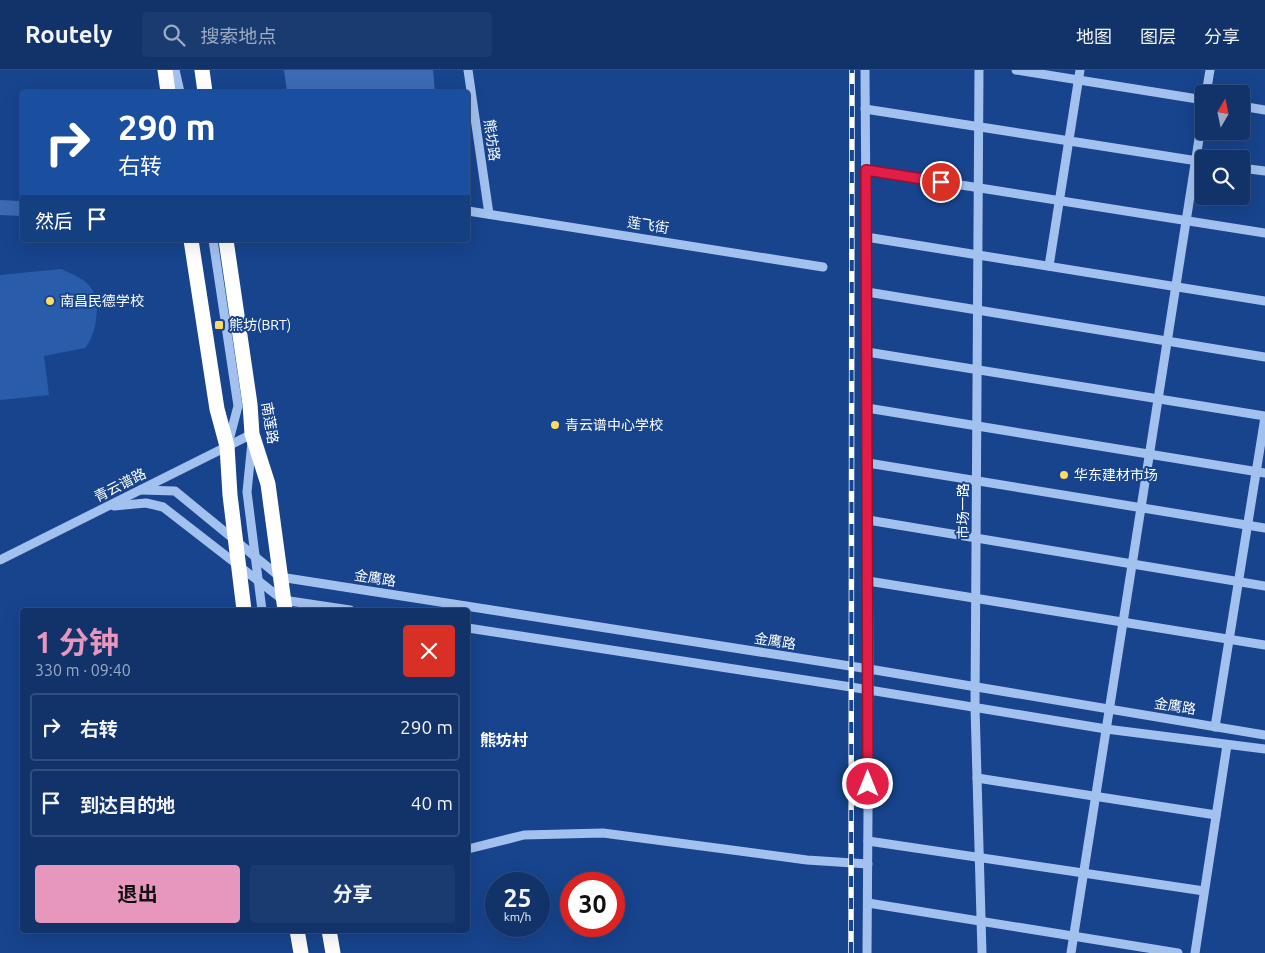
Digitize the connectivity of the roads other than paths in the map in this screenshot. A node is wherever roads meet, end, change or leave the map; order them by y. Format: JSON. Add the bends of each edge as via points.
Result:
{"nodes":[{"id":1,"x":165,"y":70,"type":"edge"},
{"id":2,"x":175,"y":70,"type":"edge"},
{"id":3,"x":202,"y":70,"type":"edge"},
{"id":4,"x":468,"y":70,"type":"edge"},
{"id":5,"x":865,"y":70,"type":"edge"},
{"id":6,"x":979,"y":70,"type":"edge"},
{"id":7,"x":1016,"y":70,"type":"edge"},
{"id":8,"x":1080,"y":70,"type":"edge"},
{"id":9,"x":1210,"y":70,"type":"edge"},
{"id":10,"x":1078,"y":80,"type":"junction"},
{"id":11,"x":1208,"y":85,"type":"edge"},
{"id":12,"x":168,"y":90,"type":"edge"},
{"id":13,"x":180,"y":90,"type":"edge"},
{"id":14,"x":205,"y":90,"type":"edge"},
{"id":15,"x":1195,"y":99,"type":"edge"},
{"id":16,"x":866,"y":108,"type":"junction"},
{"id":17,"x":1250,"y":108,"type":"edge"},
{"id":18,"x":1265,"y":110,"type":"edge"},
{"id":19,"x":979,"y":126,"type":"junction"},
{"id":20,"x":1069,"y":140,"type":"junction"},
{"id":21,"x":1195,"y":160,"type":"edge"},
{"id":22,"x":1250,"y":169,"type":"edge"},
{"id":23,"x":866,"y":170,"type":"junction"},
{"id":24,"x":1265,"y":171,"type":"edge"},
{"id":25,"x":1195,"y":182,"type":"edge"},
{"id":26,"x":978,"y":188,"type":"junction"},
{"id":27,"x":1059,"y":200,"type":"junction"},
{"id":28,"x":470,"y":211,"type":"edge"},
{"id":29,"x":489,"y":214,"type":"junction"},
{"id":30,"x":1186,"y":220,"type":"junction"},
{"id":31,"x":1265,"y":233,"type":"edge"},
{"id":32,"x":866,"y":237,"type":"junction"},
{"id":33,"x":191,"y":242,"type":"edge"},
{"id":34,"x":213,"y":242,"type":"edge"},
{"id":35,"x":226,"y":242,"type":"edge"},
{"id":36,"x":978,"y":255,"type":"junction"},
{"id":37,"x":1049,"y":266,"type":"junction"},
{"id":38,"x":823,"y":267,"type":"dead end"},
{"id":39,"x":1176,"y":287,"type":"junction"},
{"id":40,"x":867,"y":292,"type":"junction"},
{"id":41,"x":1265,"y":301,"type":"edge"},
{"id":42,"x":978,"y":310,"type":"junction"},
{"id":43,"x":1167,"y":341,"type":"junction"},
{"id":44,"x":867,"y":352,"type":"junction"},
{"id":45,"x":1265,"y":357,"type":"edge"},
{"id":46,"x":978,"y":370,"type":"junction"},
{"id":47,"x":1158,"y":399,"type":"junction"},
{"id":48,"x":867,"y":408,"type":"junction"},
{"id":49,"x":1265,"y":416,"type":"edge"},
{"id":50,"x":977,"y":426,"type":"junction"},
{"id":51,"x":252,"y":434,"type":"junction"},
{"id":52,"x":227,"y":446,"type":"junction"},
{"id":53,"x":1149,"y":454,"type":"junction"},
{"id":54,"x":868,"y":463,"type":"junction"},
{"id":55,"x":1261,"y":472,"type":"edge"},
{"id":56,"x":977,"y":480,"type":"junction"},
{"id":57,"x":141,"y":490,"type":"junction"},
{"id":58,"x":108,"y":506,"type":"junction"},
{"id":59,"x":1141,"y":507,"type":"junction"},
{"id":60,"x":868,"y":520,"type":"junction"},
{"id":61,"x":1248,"y":525,"type":"junction"},
{"id":62,"x":1265,"y":528,"type":"edge"},
{"id":63,"x":977,"y":538,"type":"junction"},
{"id":64,"x":235,"y":541,"type":"junction"},
{"id":65,"x":254,"y":556,"type":"junction"},
{"id":66,"x":1,"y":560,"type":"edge"},
{"id":67,"x":238,"y":564,"type":"junction"},
{"id":68,"x":1132,"y":564,"type":"junction"},
{"id":69,"x":280,"y":578,"type":"junction"},
{"id":70,"x":258,"y":579,"type":"junction"},
{"id":71,"x":868,"y":580,"type":"junction"},
{"id":72,"x":1238,"y":582,"type":"junction"},
{"id":73,"x":1265,"y":586,"type":"edge"},
{"id":74,"x":976,"y":598,"type":"junction"},
{"id":75,"x":284,"y":605,"type":"edge"},
{"id":76,"x":244,"y":608,"type":"edge"},
{"id":77,"x":262,"y":608,"type":"edge"},
{"id":78,"x":324,"y":608,"type":"edge"},
{"id":79,"x":1123,"y":622,"type":"junction"},
{"id":80,"x":470,"y":628,"type":"edge"},
{"id":81,"x":1229,"y":639,"type":"junction"},
{"id":82,"x":1265,"y":644,"type":"edge"},
{"id":83,"x":869,"y":669,"type":"junction"},
{"id":84,"x":976,"y":687,"type":"junction"},
{"id":85,"x":868,"y":690,"type":"junction"},
{"id":86,"x":975,"y":708,"type":"junction"},
{"id":87,"x":1109,"y":709,"type":"junction"},
{"id":88,"x":1215,"y":727,"type":"junction"},
{"id":89,"x":1106,"y":729,"type":"junction"},
{"id":90,"x":1265,"y":735,"type":"edge"},
{"id":91,"x":1227,"y":744,"type":"junction"},
{"id":92,"x":1265,"y":749,"type":"edge"},
{"id":93,"x":977,"y":778,"type":"junction"},
{"id":94,"x":1096,"y":796,"type":"junction"},
{"id":95,"x":1216,"y":815,"type":"junction"},
{"id":96,"x":868,"y":841,"type":"junction"},
{"id":97,"x":470,"y":848,"type":"edge"},
{"id":98,"x":980,"y":858,"type":"junction"},
{"id":99,"x":868,"y":864,"type":"junction"},
{"id":100,"x":1083,"y":873,"type":"junction"},
{"id":101,"x":1204,"y":891,"type":"junction"},
{"id":102,"x":868,"y":904,"type":"junction"},
{"id":103,"x":981,"y":922,"type":"junction"},
{"id":104,"x":298,"y":933,"type":"edge"},
{"id":105,"x":329,"y":933,"type":"edge"},
{"id":106,"x":1074,"y":936,"type":"junction"},
{"id":107,"x":301,"y":953,"type":"edge"},
{"id":108,"x":333,"y":953,"type":"edge"},
{"id":109,"x":867,"y":953,"type":"edge"},
{"id":110,"x":982,"y":953,"type":"edge"},
{"id":111,"x":1071,"y":953,"type":"edge"},
{"id":112,"x":1178,"y":953,"type":"edge"},
{"id":113,"x":1195,"y":953,"type":"edge"}],
"edges":[{"from":1,"to":12,"type":"highway"},
{"from":2,"to":13,"type":"street"},
{"from":3,"to":14,"type":"highway"},
{"from":4,"to":29,"type":"street","name":"熊坊路"},
{"from":5,"to":16,"type":"street"},
{"from":6,"to":19,"type":"street","name":"市场一路"},
{"from":7,"to":10,"type":"street"},
{"from":8,"to":10,"type":"street"},
{"from":9,"to":11,"type":"street"},
{"from":10,"to":15,"type":"street"},
{"from":10,"to":20,"type":"street"},
{"from":16,"to":19,"type":"street"},
{"from":16,"to":23,"type":"street"},
{"from":17,"to":18,"type":"street"},
{"from":19,"to":20,"type":"street"},
{"from":19,"to":26,"type":"street","name":"市场一路"},
{"from":20,"to":21,"type":"street"},
{"from":20,"to":27,"type":"street"},
{"from":22,"to":24,"type":"street"},
{"from":23,"to":26,"type":"street"},
{"from":23,"to":32,"type":"street"},
{"from":25,"to":30,"type":"street"},
{"from":26,"to":27,"type":"street"},
{"from":26,"to":36,"type":"street","name":"市场一路"},
{"from":27,"to":30,"type":"street"},
{"from":27,"to":37,"type":"street"},
{"from":28,"to":29,"type":"street","name":"莲飞街"},
{"from":29,"to":38,"type":"street","name":"莲飞街"},
{"from":30,"to":31,"type":"street"},
{"from":30,"to":39,"type":"street"},
{"from":32,"to":36,"type":"street"},
{"from":32,"to":40,"type":"street"},
{"from":33,"to":52,"type":"highway","via":[[216,409]]},
{"from":34,"to":52,"type":"street","via":[[238,406]]},
{"from":35,"to":51,"type":"highway","name":"南莲路"},
{"from":36,"to":37,"type":"street"},
{"from":36,"to":42,"type":"street","name":"市场一路"},
{"from":37,"to":39,"type":"street"},
{"from":39,"to":41,"type":"street"},
{"from":39,"to":43,"type":"street"},
{"from":40,"to":42,"type":"street"},
{"from":40,"to":44,"type":"street"},
{"from":42,"to":43,"type":"street"},
{"from":42,"to":46,"type":"street","name":"市场一路"},
{"from":43,"to":45,"type":"street"},
{"from":43,"to":47,"type":"street"},
{"from":44,"to":46,"type":"street"},
{"from":44,"to":48,"type":"street"},
{"from":46,"to":47,"type":"street"},
{"from":46,"to":50,"type":"street","name":"市场一路"},
{"from":47,"to":49,"type":"street"},
{"from":47,"to":53,"type":"street"},
{"from":48,"to":50,"type":"street"},
{"from":48,"to":54,"type":"street"},
{"from":49,"to":55,"type":"street"},
{"from":50,"to":53,"type":"street"},
{"from":50,"to":56,"type":"street","name":"市场一路"},
{"from":51,"to":52,"type":"street","name":"青云谱路"},
{"from":51,"to":65,"type":"street","via":[[247,492]]},
{"from":51,"to":69,"type":"highway","name":"南莲路","via":[[268,484]]},
{"from":52,"to":57,"type":"street","name":"青云谱路"},
{"from":52,"to":64,"type":"highway"},
{"from":53,"to":55,"type":"street"},
{"from":53,"to":59,"type":"street"},
{"from":54,"to":56,"type":"street"},
{"from":54,"to":60,"type":"street"},
{"from":55,"to":61,"type":"street"},
{"from":56,"to":59,"type":"street"},
{"from":56,"to":63,"type":"street","name":"市场一路"},
{"from":57,"to":58,"type":"street","name":"青云谱路"},
{"from":57,"to":64,"type":"street","via":[[175,491]]},
{"from":58,"to":66,"type":"street","name":"青云谱路"},
{"from":58,"to":67,"type":"street","via":[[146,503],[164,506]]},
{"from":59,"to":61,"type":"street"},
{"from":59,"to":68,"type":"street"},
{"from":60,"to":63,"type":"street"},
{"from":60,"to":71,"type":"street"},
{"from":61,"to":62,"type":"street"},
{"from":61,"to":72,"type":"street"},
{"from":63,"to":68,"type":"street"},
{"from":63,"to":74,"type":"street","name":"市场一路"},
{"from":64,"to":65,"type":"street"},
{"from":64,"to":67,"type":"highway"},
{"from":65,"to":69,"type":"street"},
{"from":65,"to":70,"type":"street"},
{"from":67,"to":70,"type":"street"},
{"from":67,"to":76,"type":"highway"},
{"from":68,"to":72,"type":"street"},
{"from":68,"to":79,"type":"street"},
{"from":69,"to":75,"type":"highway","name":"南莲路"},
{"from":69,"to":83,"type":"street","name":"金鹰路"},
{"from":70,"to":75,"type":"street"},
{"from":70,"to":77,"type":"street"},
{"from":71,"to":74,"type":"street"},
{"from":71,"to":83,"type":"street"},
{"from":72,"to":73,"type":"street"},
{"from":72,"to":81,"type":"street"},
{"from":74,"to":79,"type":"street"},
{"from":74,"to":84,"type":"street","name":"市场一路"},
{"from":75,"to":78,"type":"street"},
{"from":79,"to":81,"type":"street"},
{"from":79,"to":87,"type":"street"},
{"from":80,"to":85,"type":"street"},
{"from":81,"to":82,"type":"street"},
{"from":81,"to":88,"type":"street"},
{"from":83,"to":84,"type":"street","name":"金鹰路"},
{"from":83,"to":85,"type":"street"},
{"from":84,"to":86,"type":"street","name":"市场一路"},
{"from":84,"to":87,"type":"street","name":"金鹰路"},
{"from":85,"to":86,"type":"street"},
{"from":85,"to":96,"type":"street"},
{"from":86,"to":89,"type":"street"},
{"from":86,"to":93,"type":"street","name":"市场一路"},
{"from":87,"to":88,"type":"street","name":"金鹰路"},
{"from":87,"to":89,"type":"street"},
{"from":88,"to":90,"type":"street","name":"金鹰路"},
{"from":89,"to":91,"type":"street"},
{"from":89,"to":94,"type":"street"},
{"from":91,"to":92,"type":"street"},
{"from":91,"to":95,"type":"street"},
{"from":93,"to":94,"type":"street"},
{"from":93,"to":98,"type":"street","name":"市场一路"},
{"from":94,"to":95,"type":"street"},
{"from":94,"to":100,"type":"street"},
{"from":95,"to":101,"type":"street"},
{"from":96,"to":98,"type":"street"},
{"from":96,"to":99,"type":"street"},
{"from":97,"to":99,"type":"street","via":[[524,835],[602,833],[807,860]]},
{"from":98,"to":100,"type":"street"},
{"from":98,"to":103,"type":"street","name":"市场一路"},
{"from":99,"to":102,"type":"street"},
{"from":100,"to":101,"type":"street"},
{"from":100,"to":106,"type":"street"},
{"from":101,"to":113,"type":"street"},
{"from":102,"to":103,"type":"street"},
{"from":102,"to":109,"type":"street"},
{"from":103,"to":106,"type":"street"},
{"from":103,"to":110,"type":"street","name":"市场一路"},
{"from":104,"to":107,"type":"highway"},
{"from":105,"to":108,"type":"highway"},
{"from":106,"to":111,"type":"street"},
{"from":106,"to":112,"type":"street"}]}
